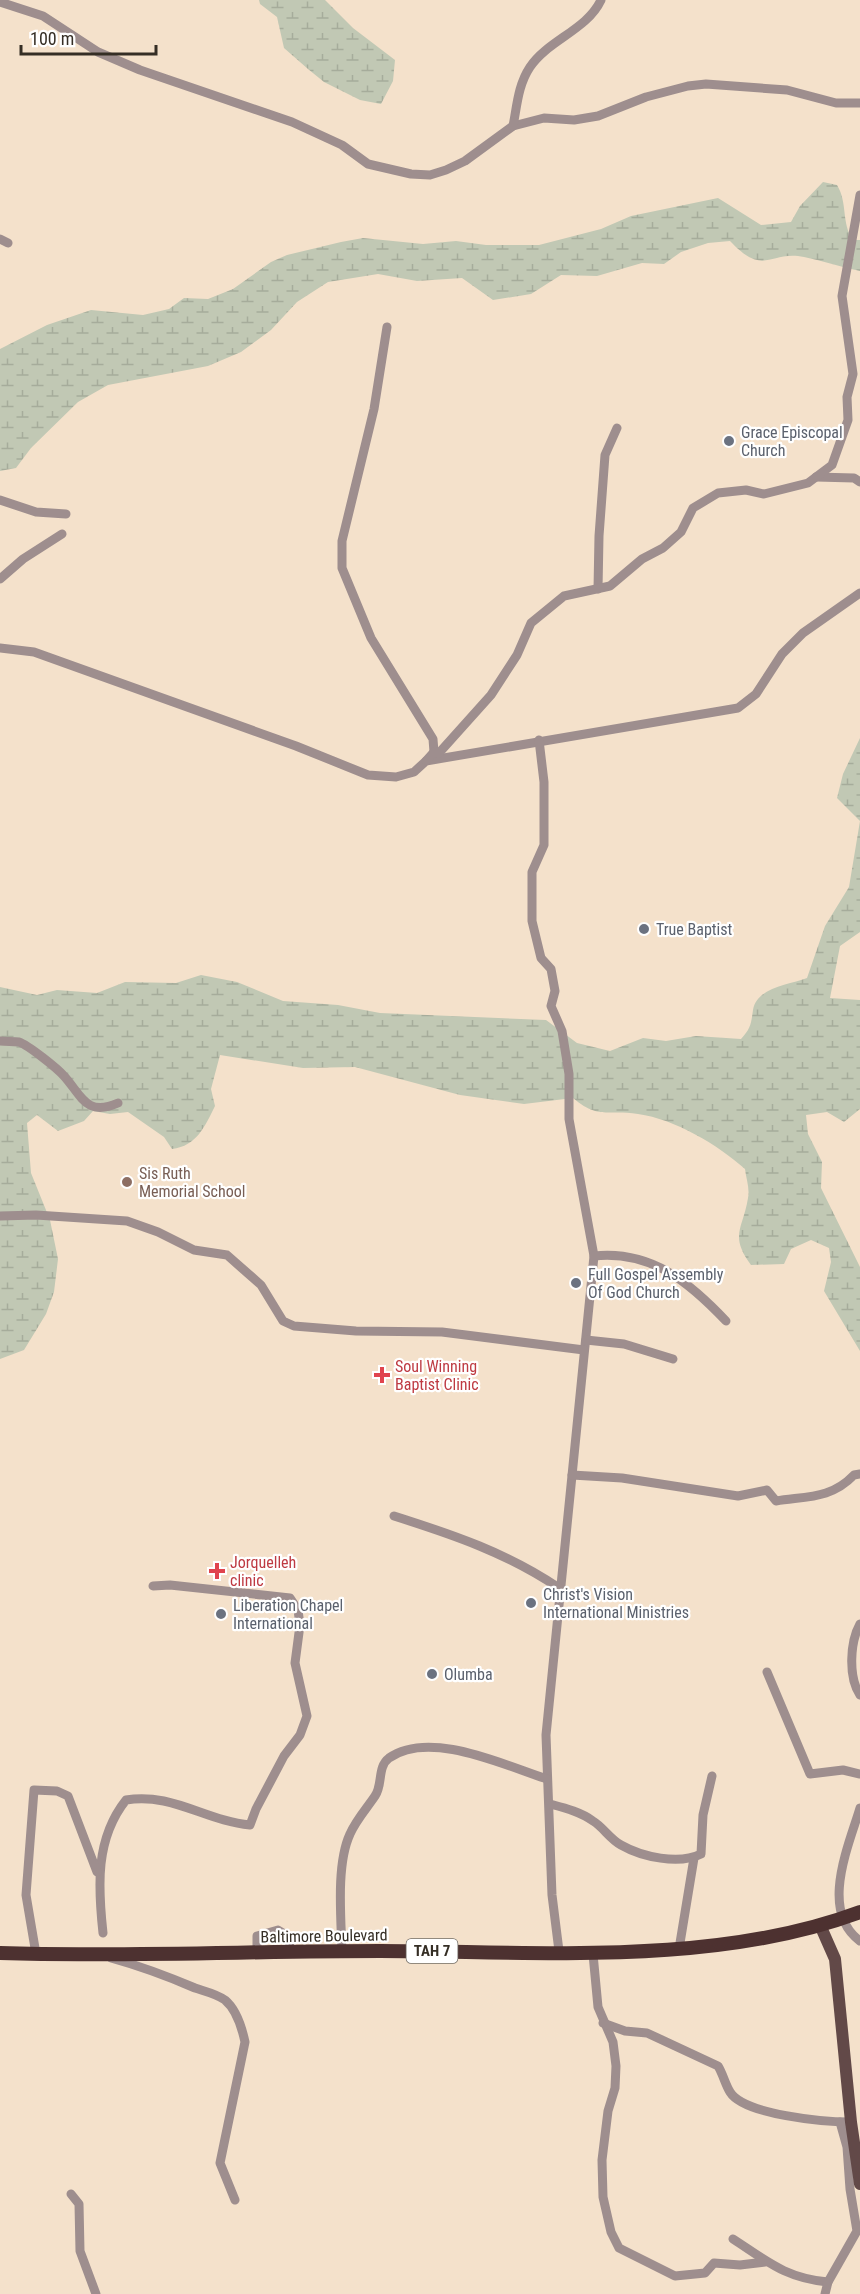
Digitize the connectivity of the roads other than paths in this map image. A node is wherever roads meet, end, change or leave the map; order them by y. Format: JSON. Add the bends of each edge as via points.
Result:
{"nodes":[{"id":1,"x":602,"y":0,"type":"edge"},
{"id":2,"x":0,"y":2,"type":"edge"},
{"id":3,"x":860,"y":103,"type":"edge"},
{"id":4,"x":513,"y":126,"type":"junction"},
{"id":5,"x":860,"y":195,"type":"edge"},
{"id":6,"x":387,"y":327,"type":"dead end"},
{"id":7,"x":617,"y":428,"type":"dead end"},
{"id":8,"x":816,"y":477,"type":"junction"},
{"id":9,"x":860,"y":482,"type":"edge"},
{"id":10,"x":0,"y":500,"type":"edge"},
{"id":11,"x":66,"y":514,"type":"dead end"},
{"id":12,"x":62,"y":534,"type":"dead end"},
{"id":13,"x":0,"y":579,"type":"edge"},
{"id":14,"x":598,"y":589,"type":"junction"},
{"id":15,"x":860,"y":593,"type":"edge"},
{"id":16,"x":0,"y":648,"type":"edge"},
{"id":17,"x":539,"y":740,"type":"junction"},
{"id":18,"x":434,"y":752,"type":"junction"},
{"id":19,"x":426,"y":761,"type":"junction"},
{"id":20,"x":0,"y":1041,"type":"edge"},
{"id":21,"x":118,"y":1103,"type":"dead end"},
{"id":22,"x":0,"y":1216,"type":"edge"},
{"id":23,"x":594,"y":1256,"type":"junction"},
{"id":24,"x":726,"y":1321,"type":"dead end"},
{"id":25,"x":586,"y":1340,"type":"junction"},
{"id":26,"x":584,"y":1350,"type":"junction"},
{"id":27,"x":673,"y":1359,"type":"dead end"},
{"id":28,"x":860,"y":1474,"type":"edge"},
{"id":29,"x":572,"y":1475,"type":"junction"},
{"id":30,"x":394,"y":1516,"type":"dead end"},
{"id":31,"x":153,"y":1586,"type":"dead end"},
{"id":32,"x":559,"y":1588,"type":"junction"},
{"id":33,"x":860,"y":1624,"type":"edge"},
{"id":34,"x":768,"y":1672,"type":"dead end"},
{"id":35,"x":860,"y":1695,"type":"edge"},
{"id":36,"x":860,"y":1774,"type":"edge"},
{"id":37,"x":712,"y":1776,"type":"dead end"},
{"id":38,"x":547,"y":1779,"type":"junction"},
{"id":39,"x":550,"y":1804,"type":"junction"},
{"id":40,"x":860,"y":1808,"type":"edge"},
{"id":41,"x":694,"y":1858,"type":"junction"},
{"id":42,"x":98,"y":1877,"type":"junction"},
{"id":43,"x":860,"y":1912,"type":"edge"},
{"id":44,"x":844,"y":1918,"type":"junction"},
{"id":45,"x":820,"y":1925,"type":"junction"},
{"id":46,"x":103,"y":1934,"type":"dead end"},
{"id":47,"x":860,"y":1941,"type":"edge"},
{"id":48,"x":679,"y":1949,"type":"junction"},
{"id":49,"x":342,"y":1951,"type":"junction"},
{"id":50,"x":559,"y":1952,"type":"junction"},
{"id":51,"x":0,"y":1953,"type":"edge"},
{"id":52,"x":257,"y":1953,"type":"junction"},
{"id":53,"x":291,"y":1953,"type":"junction"},
{"id":54,"x":36,"y":1954,"type":"junction"},
{"id":55,"x":100,"y":1954,"type":"junction"},
{"id":56,"x":593,"y":1954,"type":"junction"},
{"id":57,"x":603,"y":2023,"type":"junction"},
{"id":58,"x":846,"y":2122,"type":"junction"},
{"id":59,"x":860,"y":2184,"type":"edge"},
{"id":60,"x":71,"y":2194,"type":"dead end"},
{"id":61,"x":236,"y":2200,"type":"dead end"},
{"id":62,"x":733,"y":2239,"type":"dead end"},
{"id":63,"x":765,"y":2262,"type":"junction"},
{"id":64,"x":828,"y":2282,"type":"junction"},
{"id":65,"x":96,"y":2294,"type":"edge"},
{"id":66,"x":825,"y":2294,"type":"edge"}],
"edges":[{"from":1,"to":4,"type":"street","via":[[530,67],[520,87]]},
{"from":2,"to":4,"type":"street","via":[[43,16],[98,52],[292,122],[342,145],[368,164],[391,171],[430,175],[446,170]]},
{"from":3,"to":4,"type":"street","via":[[836,103],[787,90],[706,84],[665,91],[598,116],[574,120],[544,118]]},
{"from":5,"to":8,"type":"street","via":[[842,296],[853,374],[847,397],[848,420],[832,465]]},
{"from":6,"to":18,"type":"street","via":[[374,409],[342,541],[342,568],[371,638],[433,739]]},
{"from":7,"to":14,"type":"street","via":[[605,455]]},
{"from":8,"to":9,"type":"street","via":[[854,478]]},
{"from":8,"to":14,"type":"street","via":[[764,494],[746,490],[718,493],[693,508],[681,532],[663,548],[642,559],[609,586]]},
{"from":10,"to":11,"type":"street","via":[[36,512]]},
{"from":12,"to":13,"type":"street"},
{"from":14,"to":18,"type":"street","via":[[564,596],[531,623],[517,655],[491,695],[439,753]]},
{"from":15,"to":17,"type":"street","via":[[803,633],[782,654],[756,694],[738,708]]},
{"from":16,"to":19,"type":"street","via":[[34,652],[368,774],[396,777],[414,772]]},
{"from":17,"to":19,"type":"street"},
{"from":17,"to":23,"type":"street","via":[[544,845],[532,872],[532,921],[541,958],[551,969],[555,991],[551,1006],[562,1031],[568,1074],[568,1119]]},
{"from":18,"to":19,"type":"street"},
{"from":20,"to":21,"type":"street","via":[[20,1042],[62,1074],[80,1099],[93,1107],[105,1109]]},
{"from":22,"to":26,"type":"street","via":[[127,1221],[194,1250],[227,1255],[261,1285],[283,1321],[294,1326],[442,1332]]},
{"from":23,"to":24,"type":"street","via":[[614,1254],[643,1259],[680,1279]]},
{"from":23,"to":25,"type":"street"},
{"from":25,"to":26,"type":"street"},
{"from":25,"to":27,"type":"street","via":[[624,1344]]},
{"from":26,"to":29,"type":"street"},
{"from":28,"to":29,"type":"street","via":[[855,1474],[842,1488],[812,1497],[776,1501],[767,1490],[738,1496],[622,1478]]},
{"from":29,"to":32,"type":"street"},
{"from":30,"to":32,"type":"street","via":[[456,1534],[530,1568]]},
{"from":31,"to":42,"type":"street","via":[[290,1598],[298,1610],[295,1663],[307,1716],[250,1825],[222,1820],[155,1797],[126,1800],[107,1832]]},
{"from":32,"to":38,"type":"street","via":[[549,1693]]},
{"from":33,"to":35,"type":"street","via":[[853,1655],[853,1676]]},
{"from":34,"to":36,"type":"street","via":[[810,1774],[843,1770]]},
{"from":37,"to":41,"type":"street","via":[[703,1815],[701,1854]]},
{"from":38,"to":39,"type":"street"},
{"from":38,"to":49,"type":"street","via":[[484,1755],[447,1749],[425,1748],[389,1758],[382,1767],[378,1793],[349,1835],[340,1886]]},
{"from":39,"to":41,"type":"street","via":[[594,1821],[621,1845],[643,1854],[680,1860]]},
{"from":39,"to":50,"type":"street","via":[[552,1895]]},
{"from":40,"to":44,"type":"street","via":[[840,1876],[839,1901]]},
{"from":41,"to":48,"type":"street"},
{"from":42,"to":46,"type":"street"},
{"from":42,"to":54,"type":"street","via":[[69,1796],[34,1790],[26,1895]]},
{"from":43,"to":44,"type":"highway","name":"Baltimore Boulevard","number":"TAH 7"},
{"from":44,"to":45,"type":"highway","name":"Baltimore Boulevard","number":"TAH 7"},
{"from":44,"to":47,"type":"street"},
{"from":45,"to":48,"type":"highway","name":"Baltimore Boulevard","number":"TAH 7","via":[[762,1938]]},
{"from":45,"to":58,"type":"main road","via":[[835,1959]]},
{"from":48,"to":56,"type":"highway","name":"Baltimore Boulevard","number":"TAH 7"},
{"from":49,"to":50,"type":"highway","name":"Baltimore Boulevard","number":"TAH 7"},
{"from":49,"to":53,"type":"highway","name":"Baltimore Boulevard","number":"TAH 7"},
{"from":50,"to":56,"type":"highway","name":"Baltimore Boulevard","number":"TAH 7"},
{"from":51,"to":54,"type":"highway","name":"Baltimore Boulevard","number":"TAH 7"},
{"from":52,"to":53,"type":"highway","name":"Baltimore Boulevard","number":"TAH 7"},
{"from":52,"to":53,"type":"street","via":[[257,1936],[278,1930],[288,1936]]},
{"from":52,"to":55,"type":"highway","name":"Baltimore Boulevard","number":"TAH 7"},
{"from":54,"to":55,"type":"highway","name":"Baltimore Boulevard","number":"TAH 7"},
{"from":55,"to":61,"type":"street","via":[[214,1995],[226,2001],[235,2014],[245,2042],[220,2163]]},
{"from":56,"to":57,"type":"street"},
{"from":57,"to":58,"type":"street","via":[[647,2033],[718,2066],[729,2092],[755,2108]]},
{"from":57,"to":63,"type":"street","via":[[613,2042],[616,2066],[602,2160],[603,2197],[619,2248],[675,2276],[705,2273],[714,2262]]},
{"from":58,"to":59,"type":"main road"},
{"from":58,"to":64,"type":"street","via":[[857,2231]]},
{"from":60,"to":65,"type":"street","via":[[79,2204],[80,2251]]},
{"from":62,"to":63,"type":"street"},
{"from":63,"to":64,"type":"street","via":[[796,2278]]},
{"from":64,"to":66,"type":"street"}]}
